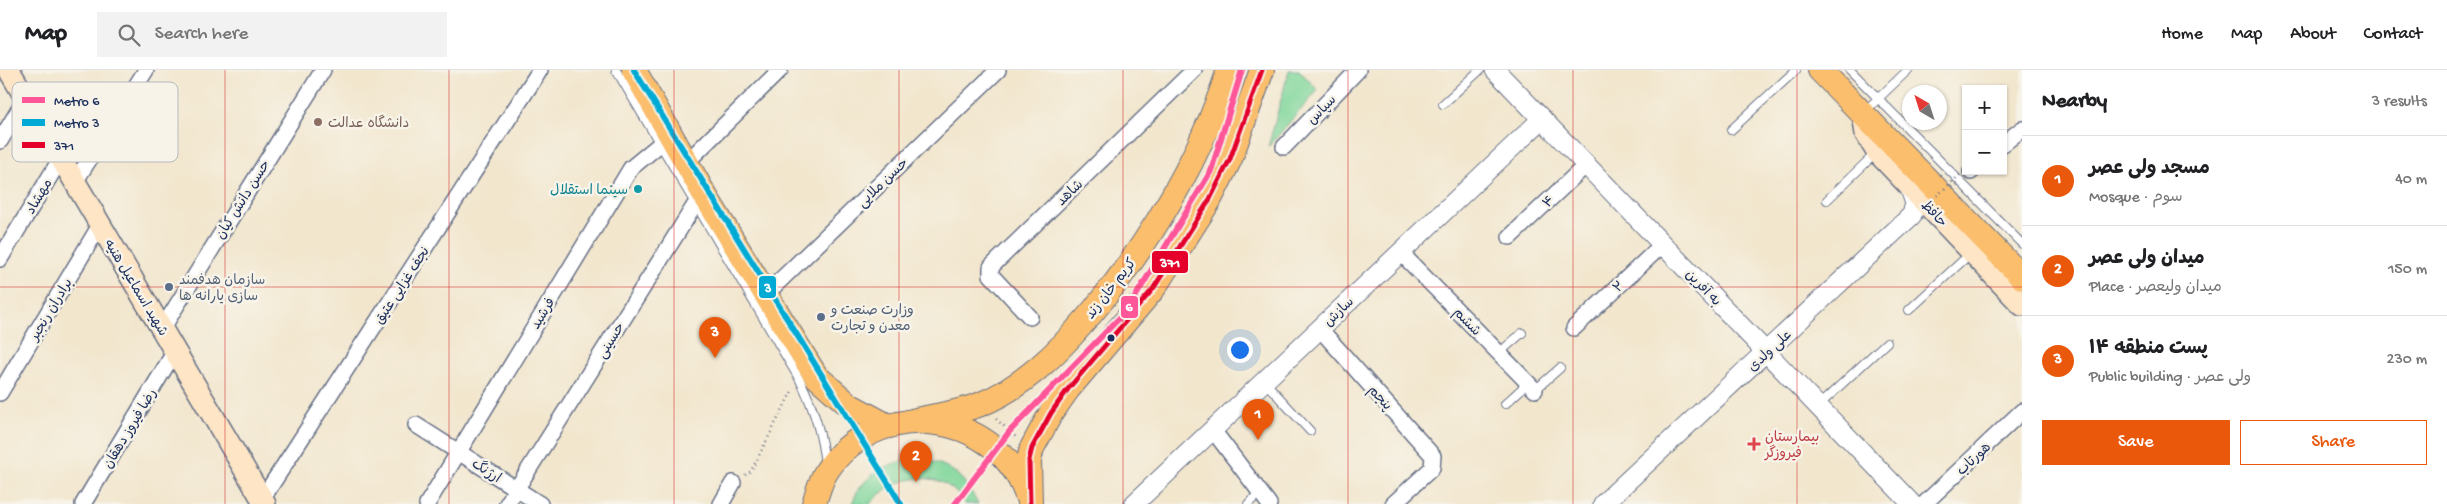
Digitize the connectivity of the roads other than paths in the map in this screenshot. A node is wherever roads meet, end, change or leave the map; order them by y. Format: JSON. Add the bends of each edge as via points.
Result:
{"nodes":[{"id":1,"x":9,"y":70,"type":"edge"},
{"id":2,"x":146,"y":70,"type":"edge"},
{"id":3,"x":323,"y":70,"type":"edge"},
{"id":4,"x":540,"y":70,"type":"edge"},
{"id":5,"x":616,"y":70,"type":"edge"},
{"id":6,"x":634,"y":70,"type":"edge"},
{"id":7,"x":780,"y":70,"type":"edge"},
{"id":8,"x":998,"y":70,"type":"edge"},
{"id":9,"x":1194,"y":70,"type":"edge"},
{"id":10,"x":1229,"y":70,"type":"edge"},
{"id":11,"x":1262,"y":70,"type":"edge"},
{"id":12,"x":1358,"y":70,"type":"edge"},
{"id":13,"x":1480,"y":70,"type":"edge"},
{"id":14,"x":1495,"y":70,"type":"edge"},
{"id":15,"x":1796,"y":70,"type":"edge"},
{"id":16,"x":1820,"y":70,"type":"edge"},
{"id":17,"x":1850,"y":70,"type":"edge"},
{"id":18,"x":1908,"y":70,"type":"edge"},
{"id":19,"x":16,"y":82,"type":"edge"},
{"id":20,"x":138,"y":82,"type":"edge"},
{"id":21,"x":1443,"y":104,"type":"dead end"},
{"id":22,"x":1870,"y":106,"type":"junction"},
{"id":23,"x":1542,"y":119,"type":"junction"},
{"id":24,"x":12,"y":121,"type":"edge"},
{"id":25,"x":2022,"y":129,"type":"edge"},
{"id":26,"x":1731,"y":130,"type":"dead end"},
{"id":27,"x":666,"y":139,"type":"junction"},
{"id":28,"x":0,"y":141,"type":"edge"},
{"id":29,"x":2007,"y":141,"type":"edge"},
{"id":30,"x":1284,"y":147,"type":"dead end"},
{"id":31,"x":1877,"y":152,"type":"junction"},
{"id":32,"x":59,"y":162,"type":"edge"},
{"id":33,"x":63,"y":162,"type":"edge"},
{"id":34,"x":88,"y":162,"type":"edge"},
{"id":35,"x":687,"y":162,"type":"junction"},
{"id":36,"x":1586,"y":164,"type":"junction"},
{"id":37,"x":75,"y":182,"type":"junction"},
{"id":38,"x":1909,"y":186,"type":"junction"},
{"id":39,"x":699,"y":198,"type":"junction"},
{"id":40,"x":1827,"y":200,"type":"dead end"},
{"id":41,"x":100,"y":224,"type":"junction"},
{"id":42,"x":1510,"y":237,"type":"dead end"},
{"id":43,"x":1662,"y":244,"type":"junction"},
{"id":44,"x":2022,"y":244,"type":"edge"},
{"id":45,"x":1400,"y":252,"type":"junction"},
{"id":46,"x":1971,"y":253,"type":"junction"},
{"id":47,"x":0,"y":259,"type":"edge"},
{"id":48,"x":2022,"y":277,"type":"edge"},
{"id":49,"x":766,"y":294,"type":"junction"},
{"id":50,"x":2022,"y":305,"type":"edge"},
{"id":51,"x":1909,"y":310,"type":"dead end"},
{"id":52,"x":1030,"y":317,"type":"dead end"},
{"id":53,"x":1574,"y":328,"type":"dead end"},
{"id":54,"x":162,"y":329,"type":"junction"},
{"id":55,"x":1320,"y":329,"type":"junction"},
{"id":56,"x":1522,"y":333,"type":"dead end"},
{"id":57,"x":1886,"y":342,"type":"dead end"},
{"id":58,"x":175,"y":351,"type":"junction"},
{"id":59,"x":1767,"y":352,"type":"junction"},
{"id":60,"x":1499,"y":353,"type":"junction"},
{"id":61,"x":1560,"y":368,"type":"dead end"},
{"id":62,"x":1264,"y":381,"type":"junction"},
{"id":63,"x":1531,"y":386,"type":"junction"},
{"id":64,"x":0,"y":393,"type":"edge"},
{"id":65,"x":1505,"y":404,"type":"dead end"},
{"id":66,"x":1818,"y":406,"type":"junction"},
{"id":67,"x":2022,"y":412,"type":"edge"},
{"id":68,"x":898,"y":424,"type":"junction"},
{"id":69,"x":416,"y":425,"type":"dead end"},
{"id":70,"x":1212,"y":429,"type":"junction"},
{"id":71,"x":1310,"y":431,"type":"dead end"},
{"id":72,"x":458,"y":452,"type":"junction"},
{"id":73,"x":826,"y":472,"type":"junction"},
{"id":74,"x":734,"y":482,"type":"road end"},
{"id":75,"x":516,"y":489,"type":"junction"},
{"id":76,"x":1264,"y":498,"type":"edge"},
{"id":77,"x":263,"y":502,"type":"edge"},
{"id":78,"x":83,"y":504,"type":"edge"},
{"id":79,"x":427,"y":504,"type":"edge"},
{"id":80,"x":507,"y":504,"type":"edge"},
{"id":81,"x":540,"y":504,"type":"edge"},
{"id":82,"x":721,"y":504,"type":"edge"},
{"id":83,"x":814,"y":504,"type":"edge"},
{"id":84,"x":1030,"y":504,"type":"edge"},
{"id":85,"x":1134,"y":504,"type":"edge"},
{"id":86,"x":1248,"y":504,"type":"edge"},
{"id":87,"x":1393,"y":504,"type":"edge"},
{"id":88,"x":1603,"y":504,"type":"edge"},
{"id":89,"x":1912,"y":504,"type":"edge"},
{"id":90,"x":1924,"y":504,"type":"edge"}],
"edges":[{"from":1,"to":19,"type":"main road","name":"شهید اسماعیل هنیه"},
{"from":2,"to":20,"type":"street"},
{"from":3,"to":54,"type":"street","name":"حسن دانش کیان"},
{"from":4,"to":77,"type":"street","name":"نجف غزایی عتیق"},
{"from":5,"to":27,"type":"lane"},
{"from":6,"to":27,"type":"main road"},
{"from":7,"to":35,"type":"street"},
{"from":8,"to":49,"type":"street","name":"حسن ملایی"},
{"from":9,"to":52,"type":"street","name":"شاهد","via":[[990,267],[991,276]]},
{"from":10,"to":68,"type":"main road","name":"کریم خان زند","via":[[1193,159],[1171,202],[1133,259],[1059,350],[1017,383],[981,404]]},
{"from":11,"to":84,"type":"main road","via":[[1230,159],[1210,199],[1153,289],[1068,389],[1032,448],[1029,460]]},
{"from":12,"to":30,"type":"street","name":"سپاس"},
{"from":13,"to":21,"type":"lane"},
{"from":14,"to":23,"type":"street","name":"به آفرین"},
{"from":15,"to":26,"type":"lane"},
{"from":16,"to":22,"type":"main road","name":"حافظ"},
{"from":17,"to":22,"type":"lane"},
{"from":18,"to":22,"type":"lane"},
{"from":22,"to":31,"type":"main road","name":"حافظ","via":[[1866,134]]},
{"from":22,"to":44,"type":"lane"},
{"from":22,"to":48,"type":"main road","name":"حافظ"},
{"from":23,"to":36,"type":"street","name":"به آفرین"},
{"from":23,"to":45,"type":"street","name":"سازش"},
{"from":24,"to":28,"type":"street"},
{"from":25,"to":29,"type":"street"},
{"from":27,"to":35,"type":"main road"},
{"from":27,"to":39,"type":"lane"},
{"from":27,"to":72,"type":"street","name":"فرشید","via":[[631,168]]},
{"from":31,"to":38,"type":"main road","name":"حافظ"},
{"from":31,"to":40,"type":"lane"},
{"from":32,"to":47,"type":"street","name":"مهشاد"},
{"from":33,"to":37,"type":"main road","name":"شهید اسماعیل هنیه"},
{"from":34,"to":37,"type":"street"},
{"from":35,"to":39,"type":"main road"},
{"from":36,"to":42,"type":"street","name":"۴"},
{"from":36,"to":43,"type":"street","name":"به آفرین"},
{"from":37,"to":41,"type":"main road","name":"شهید اسماعیل هنیه"},
{"from":38,"to":46,"type":"main road","name":"حافظ"},
{"from":38,"to":59,"type":"street","name":"علی ولدی","via":[[1914,203],[1912,215]]},
{"from":39,"to":49,"type":"main road"},
{"from":39,"to":73,"type":"lane","via":[[810,400]]},
{"from":39,"to":75,"type":"street","name":"حسینی"},
{"from":41,"to":54,"type":"main road","name":"شهید اسماعیل هنیه"},
{"from":41,"to":64,"type":"street","name":"برادران رنجبر"},
{"from":43,"to":53,"type":"street","name":"۲"},
{"from":43,"to":59,"type":"street","name":"به آفرین"},
{"from":45,"to":55,"type":"street","name":"سازش"},
{"from":45,"to":60,"type":"street","name":"ششم"},
{"from":46,"to":50,"type":"main road","name":"حافظ"},
{"from":46,"to":51,"type":"lane"},
{"from":49,"to":68,"type":"main road","via":[[816,376],[849,405]]},
{"from":54,"to":58,"type":"main road","name":"شهید اسماعیل هنیه"},
{"from":55,"to":62,"type":"street","name":"سازش"},
{"from":55,"to":87,"type":"street","name":"پنجم","via":[[1432,452],[1432,468]]},
{"from":56,"to":60,"type":"lane"},
{"from":57,"to":66,"type":"lane"},
{"from":58,"to":77,"type":"main road","name":"شهید اسماعیل هنیه"},
{"from":58,"to":78,"type":"street","name":"رضا فیروز دهقان"},
{"from":59,"to":66,"type":"street","name":"به آفرین"},
{"from":59,"to":88,"type":"street","name":"علی ولدی"},
{"from":60,"to":63,"type":"street","name":"ششم"},
{"from":61,"to":63,"type":"lane"},
{"from":62,"to":70,"type":"street","name":"سازش"},
{"from":62,"to":71,"type":"lane"},
{"from":63,"to":65,"type":"lane"},
{"from":66,"to":89,"type":"street","name":"به آفرین"},
{"from":67,"to":90,"type":"street","name":"هورتاب"},
{"from":68,"to":73,"type":"main road","via":[[850,446]]},
{"from":68,"to":84,"type":"main road","via":[[940,422],[986,441],[1009,460]]},
{"from":69,"to":72,"type":"street","name":"ارژنگ"},
{"from":70,"to":76,"type":"street"},
{"from":70,"to":85,"type":"street","name":"سازش"},
{"from":72,"to":75,"type":"street","name":"ارژنگ"},
{"from":72,"to":79,"type":"street","name":"فرشید"},
{"from":73,"to":83,"type":"main road"},
{"from":74,"to":82,"type":"street"},
{"from":75,"to":80,"type":"street","name":"حسینی"},
{"from":75,"to":81,"type":"street","name":"ارژنگ"},
{"from":76,"to":86,"type":"lane"}]}
